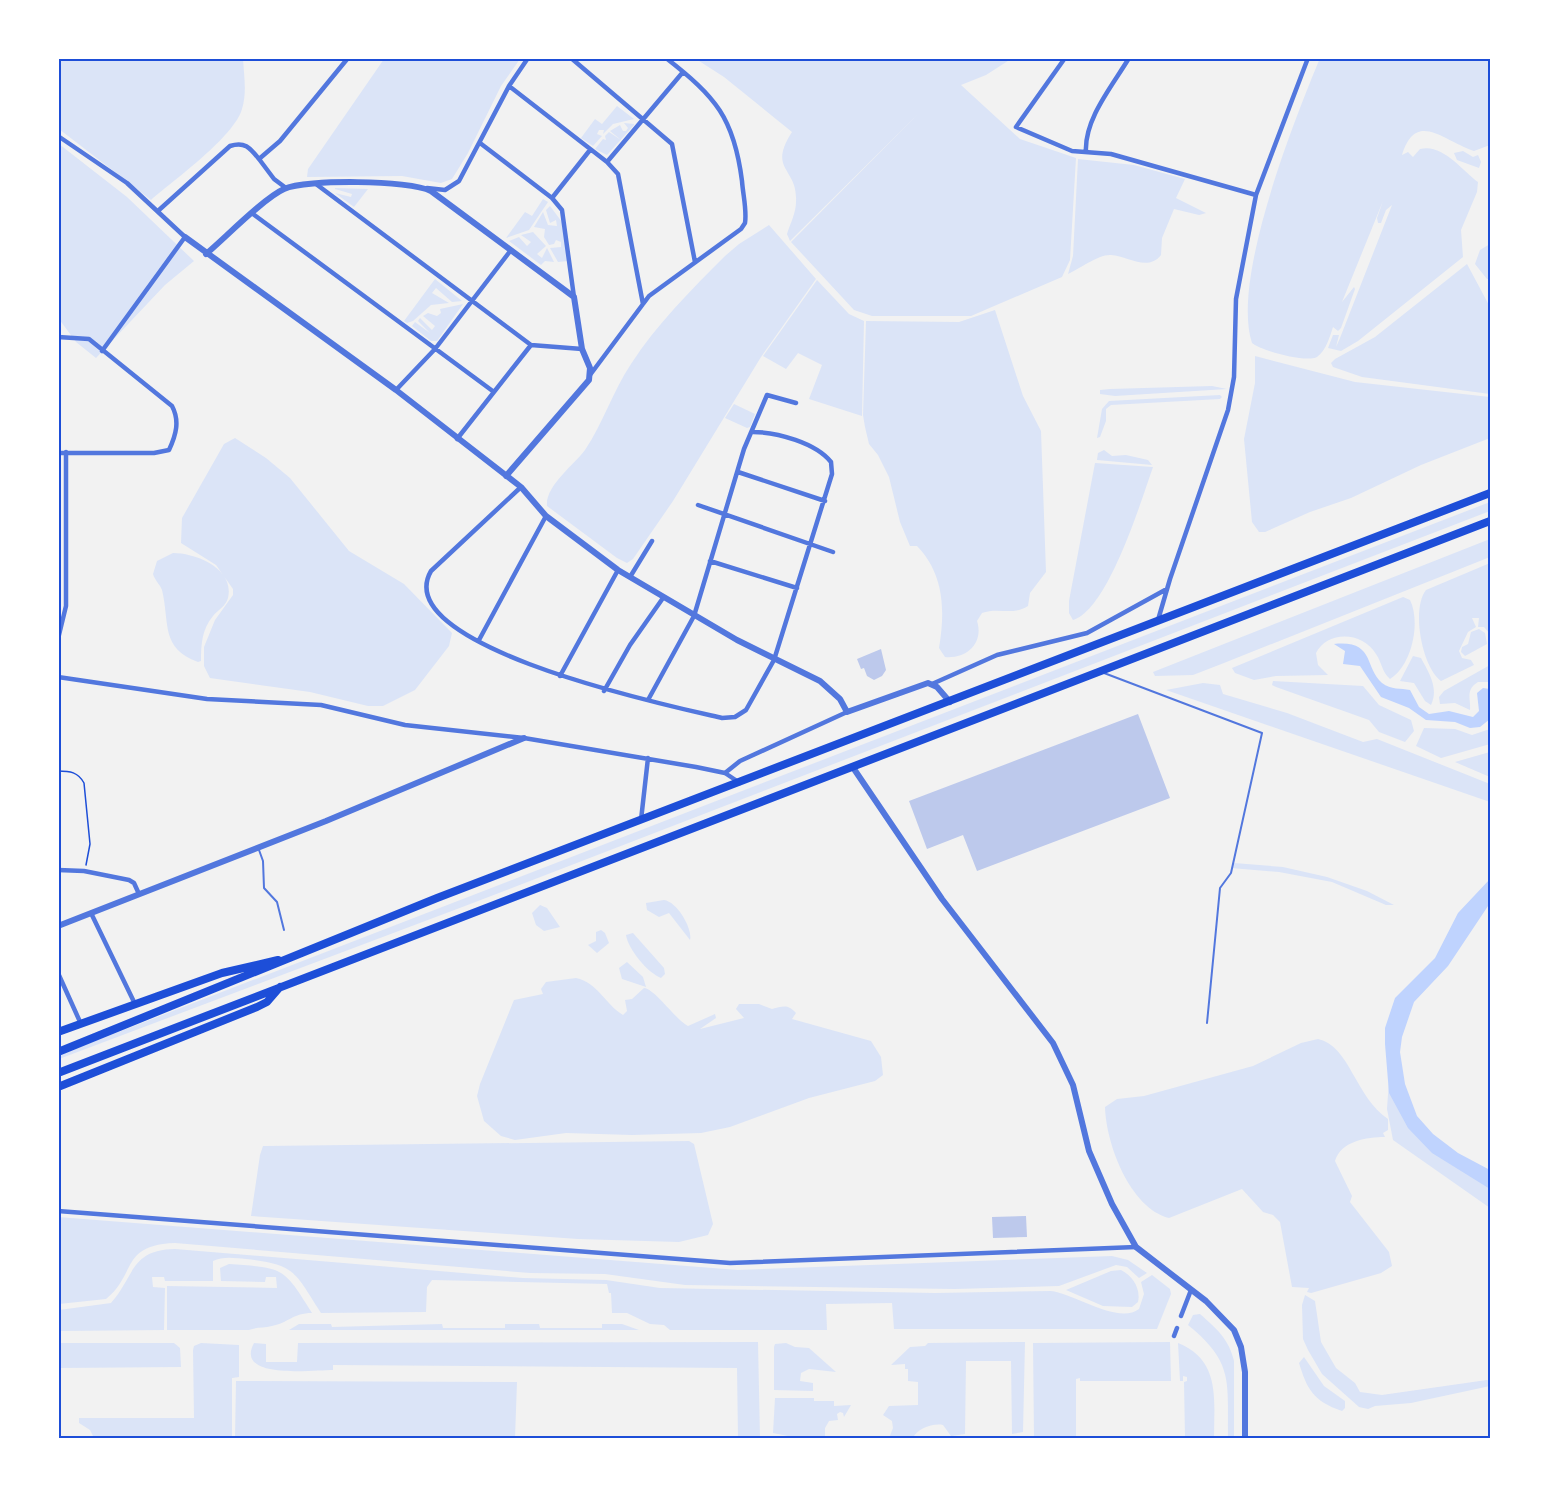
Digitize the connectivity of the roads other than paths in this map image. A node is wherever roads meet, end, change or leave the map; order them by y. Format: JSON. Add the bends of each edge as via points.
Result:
{"nodes":[{"id":1,"x":348,"y":58,"type":"edge"},
{"id":2,"x":528,"y":58,"type":"edge"},
{"id":3,"x":572,"y":58,"type":"edge"},
{"id":4,"x":666,"y":58,"type":"edge"},
{"id":5,"x":1065,"y":58,"type":"edge"},
{"id":6,"x":1129,"y":58,"type":"edge"},
{"id":7,"x":1308,"y":58,"type":"edge"},
{"id":8,"x":683,"y":72,"type":"junction"},
{"id":9,"x":509,"y":86,"type":"junction"},
{"id":10,"x":643,"y":119,"type":"junction"},
{"id":11,"x":58,"y":136,"type":"edge"},
{"id":12,"x":480,"y":143,"type":"junction"},
{"id":13,"x":590,"y":150,"type":"junction"},
{"id":14,"x":1086,"y":152,"type":"junction"},
{"id":15,"x":259,"y":159,"type":"junction"},
{"id":16,"x":607,"y":162,"type":"junction"},
{"id":17,"x":316,"y":184,"type":"junction"},
{"id":18,"x":286,"y":188,"type":"junction"},
{"id":19,"x":425,"y":188,"type":"junction"},
{"id":20,"x":1256,"y":195,"type":"junction"},
{"id":21,"x":552,"y":198,"type":"junction"},
{"id":22,"x":159,"y":210,"type":"junction"},
{"id":23,"x":253,"y":214,"type":"junction"},
{"id":24,"x":185,"y":237,"type":"junction"},
{"id":25,"x":511,"y":250,"type":"junction"},
{"id":26,"x":206,"y":254,"type":"junction"},
{"id":27,"x":695,"y":262,"type":"junction"},
{"id":28,"x":574,"y":297,"type":"junction"},
{"id":29,"x":473,"y":301,"type":"junction"},
{"id":30,"x":643,"y":304,"type":"junction"},
{"id":31,"x":58,"y":337,"type":"edge"},
{"id":32,"x":531,"y":345,"type":"junction"},
{"id":33,"x":582,"y":348,"type":"junction"},
{"id":34,"x":435,"y":349,"type":"junction"},
{"id":35,"x":102,"y":351,"type":"junction"},
{"id":36,"x":590,"y":375,"type":"junction"},
{"id":37,"x":396,"y":390,"type":"junction"},
{"id":38,"x":494,"y":392,"type":"junction"},
{"id":39,"x":796,"y":403,"type":"dead end"},
{"id":40,"x":753,"y":432,"type":"junction"},
{"id":41,"x":457,"y":440,"type":"junction"},
{"id":42,"x":66,"y":452,"type":"junction"},
{"id":43,"x":58,"y":453,"type":"edge"},
{"id":44,"x":738,"y":472,"type":"junction"},
{"id":45,"x":506,"y":476,"type":"junction"},
{"id":46,"x":521,"y":487,"type":"junction"},
{"id":47,"x":1491,"y":493,"type":"edge"},
{"id":48,"x":825,"y":501,"type":"junction"},
{"id":49,"x":698,"y":505,"type":"dead end"},
{"id":50,"x":725,"y":514,"type":"junction"},
{"id":51,"x":546,"y":516,"type":"junction"},
{"id":52,"x":1491,"y":521,"type":"edge"},
{"id":53,"x":652,"y":542,"type":"dead end"},
{"id":54,"x":812,"y":545,"type":"junction"},
{"id":55,"x":833,"y":552,"type":"dead end"},
{"id":56,"x":710,"y":561,"type":"junction"},
{"id":57,"x":618,"y":570,"type":"junction"},
{"id":58,"x":630,"y":578,"type":"junction"},
{"id":59,"x":797,"y":588,"type":"junction"},
{"id":60,"x":1167,"y":588,"type":"junction"},
{"id":61,"x":663,"y":598,"type":"junction"},
{"id":62,"x":694,"y":616,"type":"junction"},
{"id":63,"x":1158,"y":620,"type":"junction"},
{"id":64,"x":58,"y":639,"type":"edge"},
{"id":65,"x":479,"y":640,"type":"junction"},
{"id":66,"x":774,"y":660,"type":"junction"},
{"id":67,"x":1101,"y":672,"type":"junction"},
{"id":68,"x":560,"y":676,"type":"junction"},
{"id":69,"x":58,"y":677,"type":"edge"},
{"id":70,"x":932,"y":684,"type":"junction"},
{"id":71,"x":604,"y":691,"type":"junction"},
{"id":72,"x":648,"y":700,"type":"junction"},
{"id":73,"x":950,"y":702,"type":"junction"},
{"id":74,"x":847,"y":712,"type":"junction"},
{"id":75,"x":524,"y":738,"type":"junction"},
{"id":76,"x":648,"y":758,"type":"junction"},
{"id":77,"x":854,"y":768,"type":"junction"},
{"id":78,"x":725,"y":773,"type":"junction"},
{"id":79,"x":740,"y":783,"type":"junction"},
{"id":80,"x":641,"y":820,"type":"junction"},
{"id":81,"x":258,"y":847,"type":"junction"},
{"id":82,"x":58,"y":870,"type":"edge"},
{"id":83,"x":139,"y":894,"type":"junction"},
{"id":84,"x":91,"y":913,"type":"junction"},
{"id":85,"x":58,"y":926,"type":"edge"},
{"id":86,"x":284,"y":930,"type":"dead end"},
{"id":87,"x":297,"y":957,"type":"junction"},
{"id":88,"x":58,"y":973,"type":"edge"},
{"id":89,"x":281,"y":986,"type":"junction"},
{"id":90,"x":135,"y":1004,"type":"junction"},
{"id":91,"x":1207,"y":1023,"type":"dead end"},
{"id":92,"x":81,"y":1024,"type":"junction"},
{"id":93,"x":58,"y":1032,"type":"edge"},
{"id":94,"x":58,"y":1052,"type":"edge"},
{"id":95,"x":58,"y":1073,"type":"edge"},
{"id":96,"x":58,"y":1086,"type":"edge"},
{"id":97,"x":58,"y":1211,"type":"edge"},
{"id":98,"x":1136,"y":1247,"type":"junction"},
{"id":99,"x":1191,"y":1290,"type":"junction"},
{"id":100,"x":1182,"y":1316,"type":"dead end"},
{"id":101,"x":1177,"y":1328,"type":"dead end"},
{"id":102,"x":1174,"y":1336,"type":"dead end"},
{"id":103,"x":1245,"y":1438,"type":"edge"}],
"edges":[{"from":1,"to":15,"type":"street","via":[[280,141]]},
{"from":2,"to":9,"type":"street"},
{"from":3,"to":10,"type":"street"},
{"from":4,"to":8,"type":"street"},
{"from":5,"to":14,"type":"street","via":[[1016,127],[1063,148]]},
{"from":6,"to":14,"type":"street","via":[[1096,114]]},
{"from":7,"to":20,"type":"street"},
{"from":8,"to":10,"type":"street"},
{"from":8,"to":27,"type":"street","via":[[714,101],[735,142],[746,218],[741,229]]},
{"from":9,"to":12,"type":"street"},
{"from":9,"to":13,"type":"street"},
{"from":10,"to":16,"type":"street"},
{"from":10,"to":27,"type":"street","via":[[675,149]]},
{"from":11,"to":22,"type":"street"},
{"from":12,"to":19,"type":"street","via":[[456,184],[445,190]]},
{"from":12,"to":21,"type":"street"},
{"from":13,"to":16,"type":"street"},
{"from":13,"to":21,"type":"street"},
{"from":14,"to":20,"type":"street","via":[[1111,154]]},
{"from":15,"to":18,"type":"street"},
{"from":15,"to":22,"type":"street","via":[[243,144],[230,146]]},
{"from":16,"to":30,"type":"street","via":[[620,180]]},
{"from":17,"to":18,"type":"street"},
{"from":17,"to":19,"type":"street","via":[[404,184]]},
{"from":17,"to":29,"type":"street"},
{"from":18,"to":23,"type":"street"},
{"from":19,"to":25,"type":"street"},
{"from":20,"to":60,"type":"street","via":[[1236,299],[1234,377],[1228,410]]},
{"from":21,"to":28,"type":"street","via":[[564,216]]},
{"from":22,"to":24,"type":"street"},
{"from":23,"to":26,"type":"street"},
{"from":23,"to":34,"type":"street"},
{"from":24,"to":26,"type":"street"},
{"from":24,"to":35,"type":"street"},
{"from":25,"to":28,"type":"street"},
{"from":25,"to":29,"type":"street"},
{"from":26,"to":37,"type":"street"},
{"from":27,"to":30,"type":"street","via":[[662,284]]},
{"from":28,"to":33,"type":"street"},
{"from":29,"to":32,"type":"street"},
{"from":29,"to":34,"type":"street"},
{"from":30,"to":36,"type":"street"},
{"from":31,"to":35,"type":"street","via":[[89,339]]},
{"from":32,"to":33,"type":"street"},
{"from":32,"to":38,"type":"street"},
{"from":33,"to":36,"type":"street"},
{"from":34,"to":37,"type":"street"},
{"from":34,"to":38,"type":"street"},
{"from":35,"to":42,"type":"street","via":[[172,406],[177,421],[173,440],[169,450],[154,453]]},
{"from":36,"to":45,"type":"street"},
{"from":37,"to":41,"type":"street"},
{"from":38,"to":41,"type":"street"},
{"from":39,"to":40,"type":"street","via":[[766,395]]},
{"from":40,"to":44,"type":"street"},
{"from":40,"to":48,"type":"street","via":[[781,437],[827,457],[833,468]]},
{"from":41,"to":45,"type":"street"},
{"from":42,"to":43,"type":"street"},
{"from":42,"to":64,"type":"street","via":[[66,606]]},
{"from":44,"to":48,"type":"street"},
{"from":44,"to":50,"type":"street"},
{"from":45,"to":46,"type":"street"},
{"from":46,"to":51,"type":"street"},
{"from":46,"to":65,"type":"street","via":[[431,571],[425,583],[426,594],[443,619]]},
{"from":47,"to":63,"type":"highway"},
{"from":48,"to":54,"type":"street"},
{"from":49,"to":50,"type":"street"},
{"from":50,"to":54,"type":"street"},
{"from":50,"to":56,"type":"street"},
{"from":51,"to":57,"type":"street"},
{"from":51,"to":65,"type":"street"},
{"from":52,"to":67,"type":"highway"},
{"from":53,"to":58,"type":"street"},
{"from":54,"to":55,"type":"street"},
{"from":54,"to":59,"type":"street"},
{"from":56,"to":59,"type":"street"},
{"from":56,"to":62,"type":"street"},
{"from":57,"to":58,"type":"street"},
{"from":57,"to":68,"type":"street"},
{"from":58,"to":61,"type":"street"},
{"from":59,"to":66,"type":"street"},
{"from":60,"to":63,"type":"street"},
{"from":60,"to":70,"type":"street","via":[[1087,633],[997,655]]},
{"from":61,"to":62,"type":"street"},
{"from":61,"to":71,"type":"street"},
{"from":62,"to":66,"type":"street"},
{"from":62,"to":72,"type":"street"},
{"from":63,"to":73,"type":"highway"},
{"from":65,"to":68,"type":"street"},
{"from":66,"to":72,"type":"street","via":[[750,704],[735,717],[722,718]]},
{"from":66,"to":74,"type":"street","via":[[820,681],[840,699]]},
{"from":67,"to":77,"type":"highway"},
{"from":67,"to":91,"type":"lane","via":[[1262,733],[1231,873],[1220,888]]},
{"from":68,"to":71,"type":"street"},
{"from":69,"to":75,"type":"street","via":[[207,699],[321,705],[405,725]]},
{"from":70,"to":73,"type":"street"},
{"from":70,"to":74,"type":"street","via":[[920,684]]},
{"from":71,"to":72,"type":"street"},
{"from":73,"to":79,"type":"highway"},
{"from":74,"to":78,"type":"street","via":[[740,761]]},
{"from":75,"to":76,"type":"street"},
{"from":75,"to":81,"type":"street"},
{"from":76,"to":78,"type":"street"},
{"from":76,"to":80,"type":"street"},
{"from":77,"to":89,"type":"highway"},
{"from":77,"to":98,"type":"street","via":[[942,899],[1053,1043],[1076,1093],[1089,1151]]},
{"from":78,"to":79,"type":"street"},
{"from":79,"to":80,"type":"highway"},
{"from":80,"to":87,"type":"highway","via":[[437,898]]},
{"from":81,"to":83,"type":"street"},
{"from":81,"to":86,"type":"lane","via":[[264,888],[277,902]]},
{"from":82,"to":83,"type":"street","via":[[129,880]]},
{"from":83,"to":84,"type":"street"},
{"from":84,"to":85,"type":"street"},
{"from":84,"to":90,"type":"street"},
{"from":87,"to":90,"type":"highway","via":[[222,973]]},
{"from":87,"to":94,"type":"highway"},
{"from":88,"to":92,"type":"street"},
{"from":89,"to":95,"type":"highway"},
{"from":89,"to":96,"type":"highway","via":[[267,1002],[256,1007]]},
{"from":90,"to":92,"type":"highway"},
{"from":92,"to":93,"type":"highway"},
{"from":97,"to":98,"type":"street","via":[[730,1263]]},
{"from":98,"to":99,"type":"street"},
{"from":99,"to":100,"type":"street"},
{"from":99,"to":103,"type":"street","via":[[1221,1314],[1238,1338],[1245,1372]]},
{"from":101,"to":102,"type":"street"}]}
